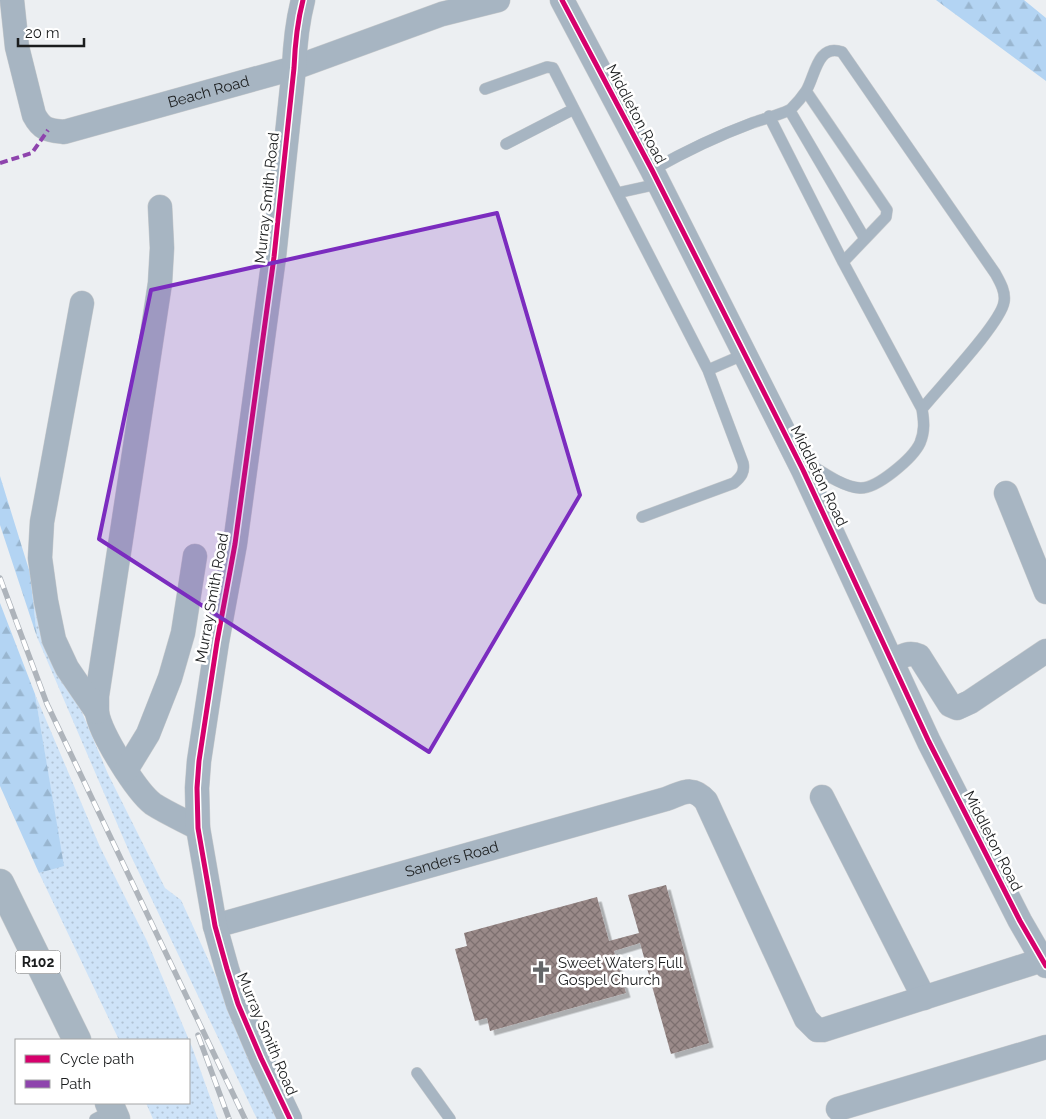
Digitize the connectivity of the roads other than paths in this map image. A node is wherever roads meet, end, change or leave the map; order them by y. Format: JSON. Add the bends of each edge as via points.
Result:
{"nodes":[{"id":1,"x":12,"y":0,"type":"edge"},
{"id":2,"x":303,"y":0,"type":"edge"},
{"id":3,"x":498,"y":0,"type":"edge"},
{"id":4,"x":562,"y":0,"type":"edge"},
{"id":5,"x":294,"y":68,"type":"junction"},
{"id":6,"x":485,"y":89,"type":"dead end"},
{"id":7,"x":806,"y":91,"type":"junction"},
{"id":8,"x":574,"y":108,"type":"junction"},
{"id":9,"x":790,"y":111,"type":"junction"},
{"id":10,"x":769,"y":116,"type":"junction"},
{"id":11,"x":506,"y":144,"type":"dead end"},
{"id":12,"x":655,"y":177,"type":"junction"},
{"id":13,"x":617,"y":193,"type":"junction"},
{"id":14,"x":160,"y":207,"type":"dead end"},
{"id":15,"x":864,"y":239,"type":"junction"},
{"id":16,"x":843,"y":262,"type":"junction"},
{"id":17,"x":82,"y":303,"type":"dead end"},
{"id":18,"x":745,"y":354,"type":"junction"},
{"id":19,"x":708,"y":370,"type":"junction"},
{"id":20,"x":922,"y":409,"type":"junction"},
{"id":21,"x":796,"y":456,"type":"junction"},
{"id":22,"x":1006,"y":494,"type":"dead end"},
{"id":23,"x":642,"y":517,"type":"dead end"},
{"id":24,"x":195,"y":556,"type":"dead end"},
{"id":25,"x":1046,"y":592,"type":"edge"},
{"id":26,"x":1046,"y":651,"type":"edge"},
{"id":27,"x":892,"y":662,"type":"junction"},
{"id":28,"x":97,"y":712,"type":"junction"},
{"id":29,"x":126,"y":770,"type":"junction"},
{"id":30,"x":822,"y":797,"type":"dead end"},
{"id":31,"x":198,"y":828,"type":"junction"},
{"id":32,"x":1,"y":887,"type":"edge"},
{"id":33,"x":215,"y":926,"type":"junction"},
{"id":34,"x":1044,"y":963,"type":"edge"},
{"id":35,"x":924,"y":998,"type":"junction"},
{"id":36,"x":77,"y":1039,"type":"edge"},
{"id":37,"x":1046,"y":1047,"type":"edge"},
{"id":38,"x":417,"y":1073,"type":"dead end"},
{"id":39,"x":838,"y":1109,"type":"dead end"},
{"id":40,"x":290,"y":1119,"type":"edge"},
{"id":41,"x":450,"y":1119,"type":"edge"}],
"edges":[{"from":1,"to":5,"type":"street","name":"Beach Road","via":[[17,47],[31,106],[39,124],[48,130],[64,132]]},
{"from":2,"to":5,"type":"street","name":"Murray Smith Road","via":[[297,22]]},
{"from":3,"to":5,"type":"street","name":"Beach Road","via":[[442,14]]},
{"from":4,"to":12,"type":"street","name":"Middleton Road"},
{"from":5,"to":31,"type":"street","name":"Murray Smith Road","via":[[274,257],[235,544],[199,761]]},
{"from":6,"to":8,"type":"lane","via":[[551,67]]},
{"from":7,"to":9,"type":"lane"},
{"from":7,"to":15,"type":"lane","via":[[887,210],[886,217]]},
{"from":7,"to":20,"type":"lane","via":[[822,56],[834,49],[842,52],[990,266],[1004,292],[1004,303],[994,323]]},
{"from":8,"to":11,"type":"lane"},
{"from":8,"to":13,"type":"lane"},
{"from":9,"to":10,"type":"lane"},
{"from":9,"to":15,"type":"lane"},
{"from":10,"to":12,"type":"lane","via":[[694,147]]},
{"from":10,"to":16,"type":"lane"},
{"from":12,"to":13,"type":"lane"},
{"from":12,"to":18,"type":"street","name":"Middleton Road"},
{"from":13,"to":19,"type":"lane"},
{"from":14,"to":28,"type":"street","via":[[160,283]]},
{"from":15,"to":16,"type":"lane"},
{"from":16,"to":20,"type":"lane"},
{"from":17,"to":28,"type":"street","via":[[42,522],[40,558],[54,640],[67,668]]},
{"from":18,"to":19,"type":"lane"},
{"from":18,"to":21,"type":"street","name":"Middleton Road"},
{"from":19,"to":23,"type":"lane","via":[[743,463],[742,475],[734,483]]},
{"from":20,"to":21,"type":"lane","via":[[924,425],[914,451],[903,465],[879,481],[861,488],[843,484]]},
{"from":21,"to":27,"type":"street","name":"Middleton Road"},
{"from":22,"to":25,"type":"street"},
{"from":24,"to":29,"type":"street","via":[[183,633],[170,678],[148,734]]},
{"from":26,"to":27,"type":"street","via":[[957,708],[950,705],[919,656],[906,654]]},
{"from":27,"to":34,"type":"street","name":"Middleton Road","via":[[929,742]]},
{"from":28,"to":29,"type":"street"},
{"from":29,"to":31,"type":"street","via":[[154,804]]},
{"from":30,"to":35,"type":"street"},
{"from":31,"to":33,"type":"street","name":"Murray Smith Road"},
{"from":32,"to":36,"type":"main road","number":"R102"},
{"from":33,"to":35,"type":"street","name":"Sanders Road","via":[[689,791],[697,792],[706,801],[812,1028],[823,1030]]},
{"from":33,"to":40,"type":"street","name":"Murray Smith Road","via":[[238,1004]]},
{"from":34,"to":35,"type":"street"},
{"from":37,"to":39,"type":"street"},
{"from":38,"to":41,"type":"lane"}]}
